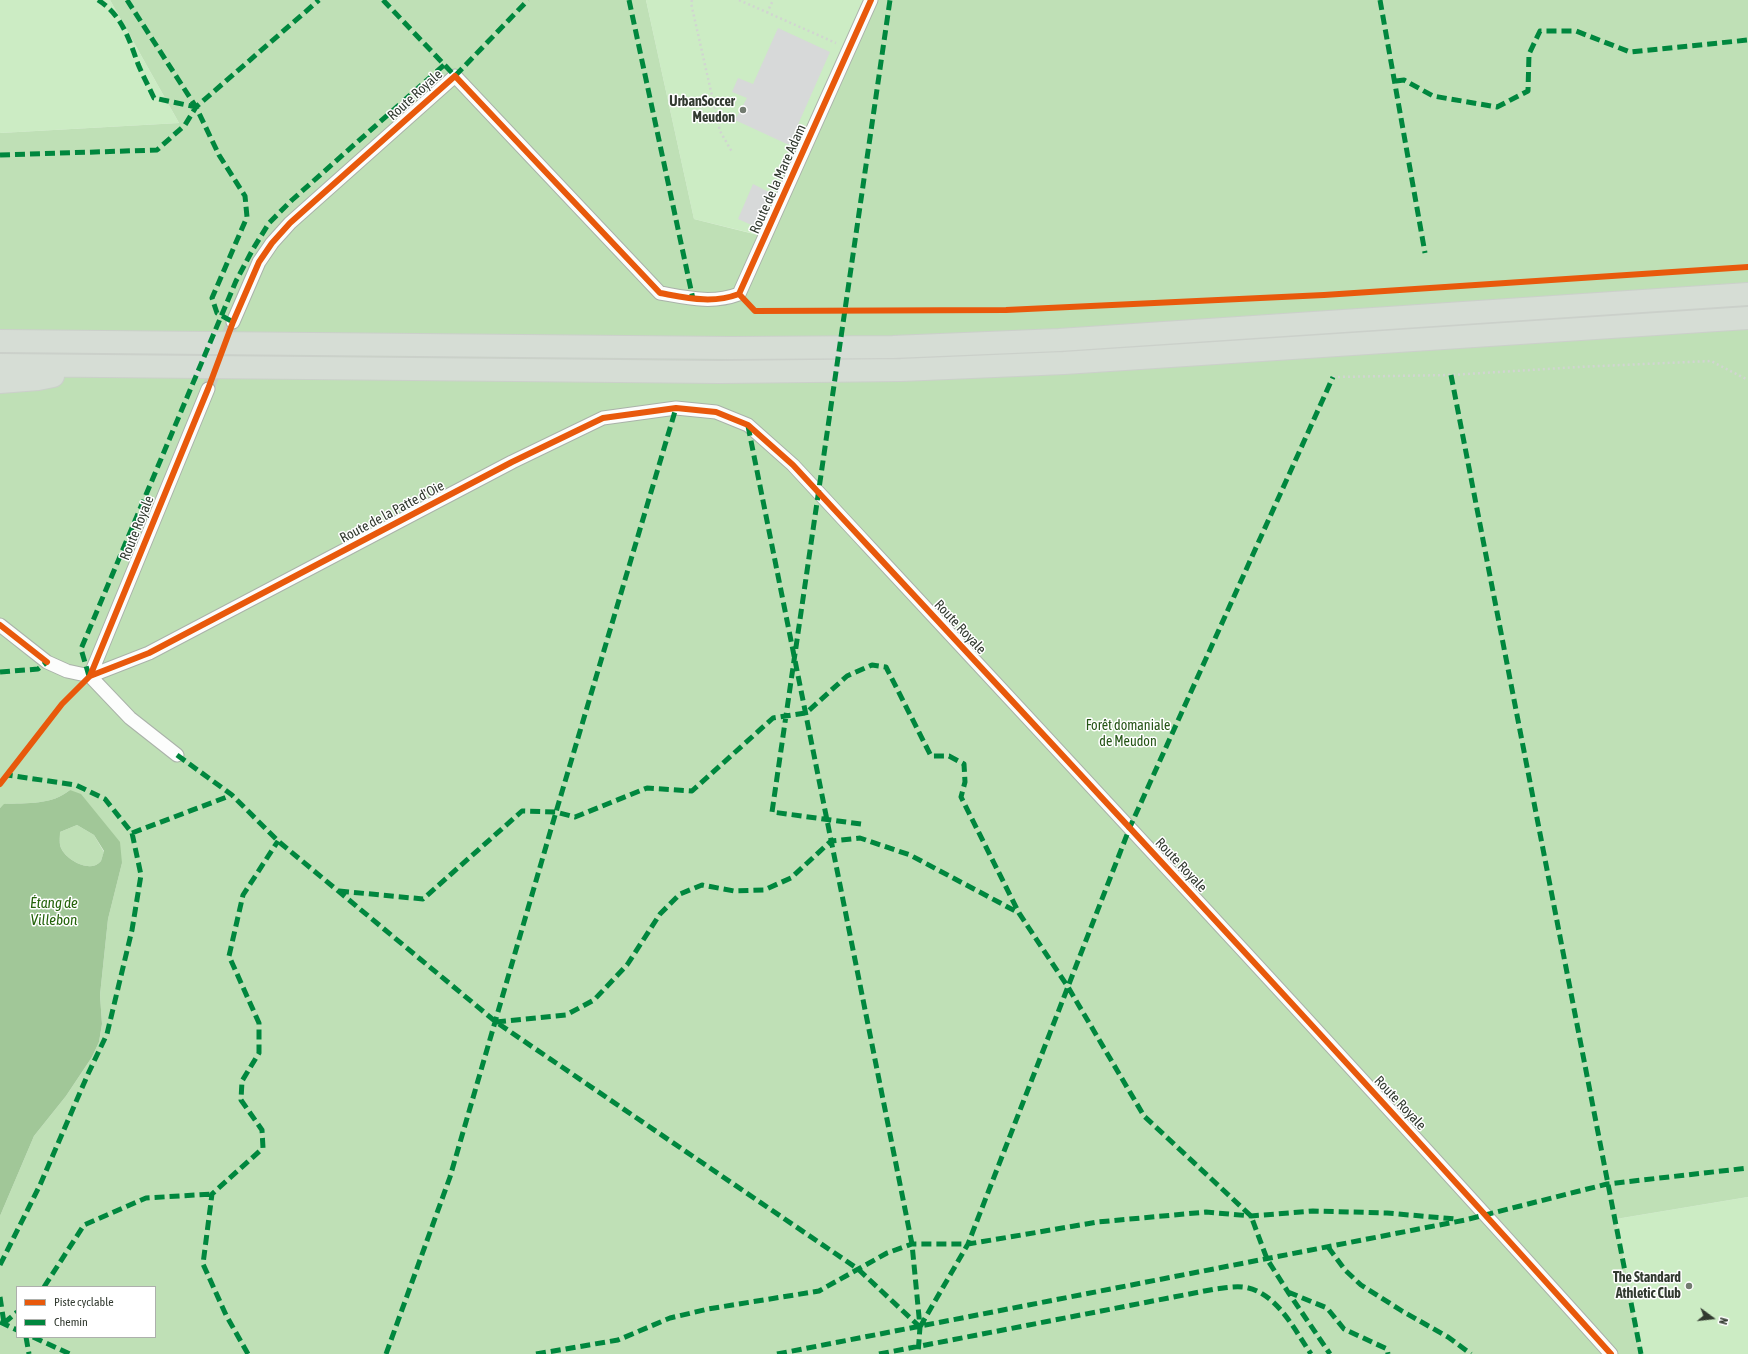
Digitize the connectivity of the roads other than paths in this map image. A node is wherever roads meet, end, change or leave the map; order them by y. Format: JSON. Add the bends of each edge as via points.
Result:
{"nodes":[{"id":1,"x":871,"y":0,"type":"edge"},
{"id":2,"x":660,"y":294,"type":"joint"},
{"id":3,"x":1748,"y":294,"type":"edge"},
{"id":4,"x":1748,"y":318,"type":"edge"},
{"id":5,"x":233,"y":322,"type":"tunnel mouth"},
{"id":6,"x":0,"y":341,"type":"edge"},
{"id":7,"x":0,"y":365,"type":"edge"},
{"id":8,"x":99,"y":366,"type":"junction"},
{"id":9,"x":0,"y":382,"type":"edge"},
{"id":10,"x":208,"y":389,"type":"tunnel mouth"},
{"id":11,"x":716,"y":412,"type":"joint"},
{"id":12,"x":0,"y":626,"type":"edge"},
{"id":13,"x":90,"y":676,"type":"junction"},
{"id":14,"x":176,"y":755,"type":"dead end"},
{"id":15,"x":1612,"y":1354,"type":"edge"}],
"edges":[{"from":1,"to":2,"type":"street","name":"Route de la Mare Adam","via":[[739,294],[725,299],[693,299]]},
{"from":2,"to":5,"type":"street","name":"Route Royale","via":[[455,76],[290,223],[259,262]]},
{"from":3,"to":6,"type":"highway","via":[[1059,340],[893,347],[726,348]]},
{"from":4,"to":8,"type":"highway","via":[[1064,364],[900,370],[720,372]]},
{"from":7,"to":8,"type":"highway"},
{"from":8,"to":9,"type":"highway","via":[[38,379]]},
{"from":10,"to":13,"type":"street","name":"Route Royale"},
{"from":11,"to":13,"type":"street","name":"Route de la Patte d'Oie","via":[[676,408],[603,418],[512,462],[149,653]]},
{"from":11,"to":15,"type":"street","name":"Route Royale","via":[[748,424],[793,465],[1136,833]]},
{"from":12,"to":13,"type":"street","via":[[47,662],[66,671]]},
{"from":13,"to":14,"type":"street","via":[[130,718]]}]}
